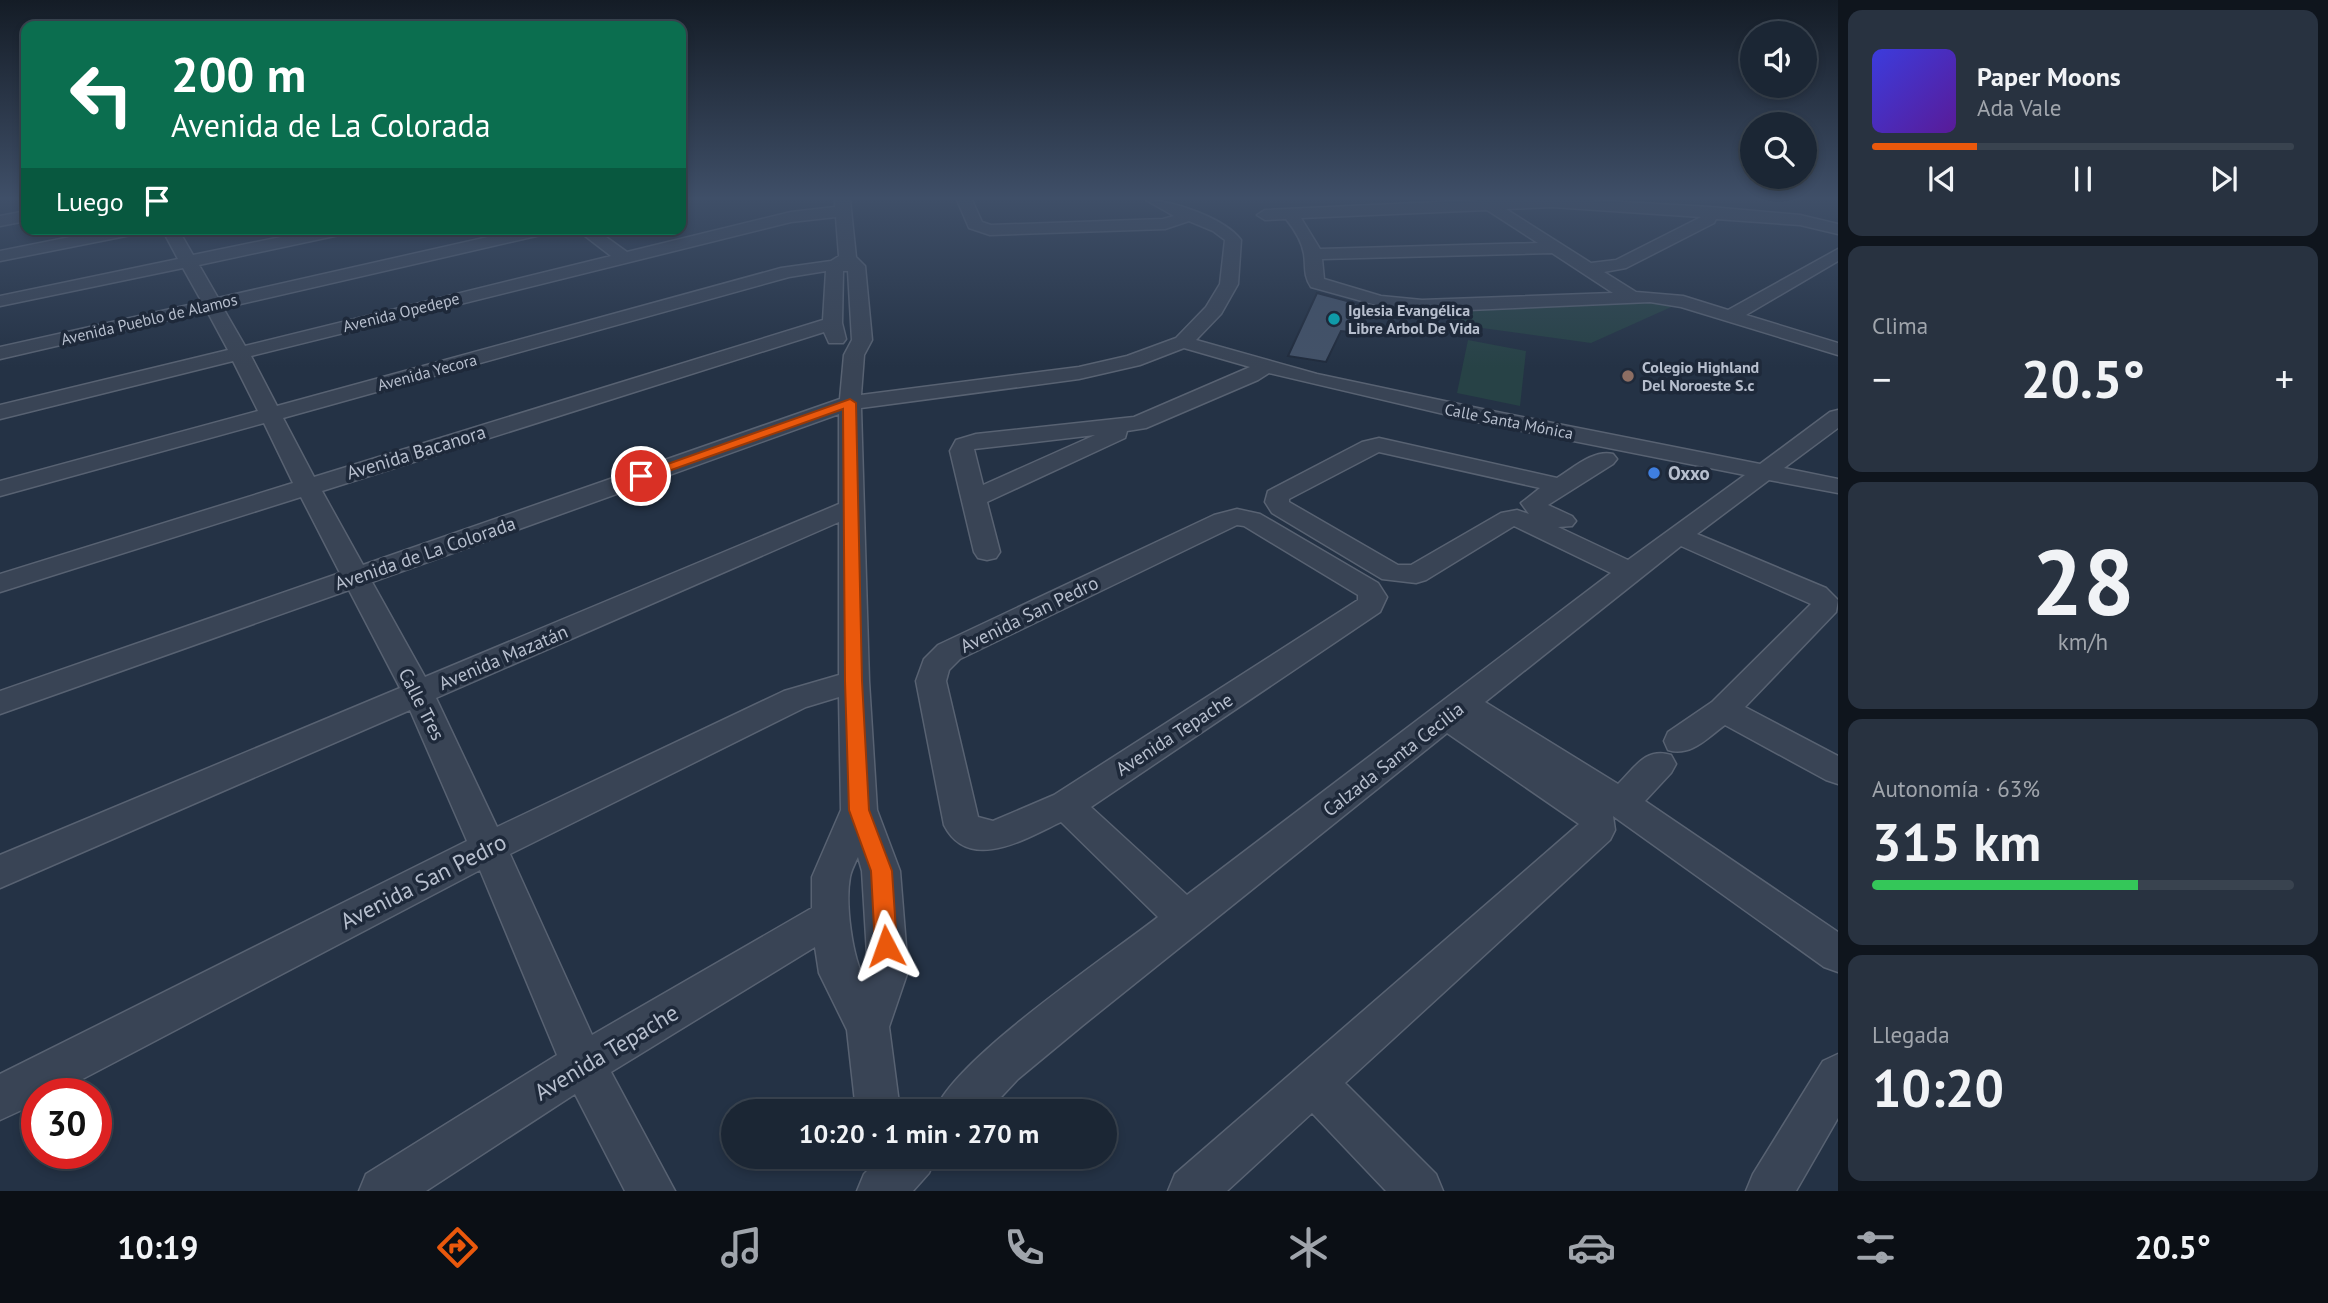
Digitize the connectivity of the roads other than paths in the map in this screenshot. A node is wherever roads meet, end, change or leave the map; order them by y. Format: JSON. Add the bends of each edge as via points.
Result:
{"nodes":[{"id":1,"x":186,"y":256,"type":"edge"},
{"id":2,"x":220,"y":256,"type":"edge"},
{"id":3,"x":428,"y":256,"type":"edge"},
{"id":4,"x":629,"y":256,"type":"edge"},
{"id":5,"x":846,"y":256,"type":"edge"},
{"id":6,"x":1230,"y":256,"type":"edge"},
{"id":7,"x":1313,"y":256,"type":"edge"},
{"id":8,"x":1568,"y":256,"type":"edge"},
{"id":9,"x":1637,"y":256,"type":"edge"},
{"id":10,"x":1835,"y":256,"type":"edge"},
{"id":11,"x":623,"y":257,"type":"joint"},
{"id":12,"x":190,"y":262,"type":"junction"},
{"id":13,"x":846,"y":263,"type":"junction"},
{"id":14,"x":1588,"y":269,"type":"junction"},
{"id":15,"x":1631,"y":297,"type":"junction"},
{"id":16,"x":0,"y":301,"type":"edge"},
{"id":17,"x":211,"y":305,"type":"junction"},
{"id":18,"x":1731,"y":316,"type":"junction"},
{"id":19,"x":832,"y":323,"type":"junction"},
{"id":20,"x":1787,"y":334,"type":"junction"},
{"id":21,"x":1838,"y":340,"type":"edge"},
{"id":22,"x":1183,"y":342,"type":"junction"},
{"id":23,"x":1838,"y":349,"type":"edge"},
{"id":24,"x":239,"y":352,"type":"junction"},
{"id":25,"x":0,"y":353,"type":"edge"},
{"id":26,"x":854,"y":355,"type":"junction"},
{"id":27,"x":1264,"y":367,"type":"junction"},
{"id":28,"x":850,"y":403,"type":"junction"},
{"id":29,"x":0,"y":412,"type":"edge"},
{"id":30,"x":271,"y":415,"type":"junction"},
{"id":31,"x":1838,"y":417,"type":"edge"},
{"id":32,"x":1139,"y":423,"type":"junction"},
{"id":33,"x":1605,"y":459,"type":"dead end"},
{"id":34,"x":1763,"y":472,"type":"junction"},
{"id":35,"x":307,"y":486,"type":"junction"},
{"id":36,"x":1561,"y":486,"type":"junction"},
{"id":37,"x":1838,"y":486,"type":"edge"},
{"id":38,"x":0,"y":489,"type":"edge"},
{"id":39,"x":975,"y":498,"type":"junction"},
{"id":40,"x":851,"y":508,"type":"junction"},
{"id":41,"x":1237,"y":517,"type":"joint"},
{"id":42,"x":1686,"y":530,"type":"junction"},
{"id":43,"x":986,"y":552,"type":"dead end"},
{"id":44,"x":1638,"y":566,"type":"junction"},
{"id":45,"x":355,"y":578,"type":"junction"},
{"id":46,"x":0,"y":583,"type":"edge"},
{"id":47,"x":1838,"y":584,"type":"edge"},
{"id":48,"x":854,"y":681,"type":"junction"},
{"id":49,"x":418,"y":693,"type":"junction"},
{"id":50,"x":0,"y":703,"type":"edge"},
{"id":51,"x":1455,"y":710,"type":"junction"},
{"id":52,"x":1723,"y":710,"type":"junction"},
{"id":53,"x":1838,"y":771,"type":"edge"},
{"id":54,"x":1621,"y":803,"type":"junction"},
{"id":55,"x":1066,"y":805,"type":"junction"},
{"id":56,"x":859,"y":810,"type":"junction"},
{"id":57,"x":962,"y":825,"type":"joint"},
{"id":58,"x":488,"y":848,"type":"junction"},
{"id":59,"x":0,"y":872,"type":"edge"},
{"id":60,"x":831,"y":917,"type":"junction"},
{"id":61,"x":1187,"y":920,"type":"junction"},
{"id":62,"x":1838,"y":954,"type":"edge"},
{"id":63,"x":868,"y":1027,"type":"junction"},
{"id":64,"x":583,"y":1064,"type":"junction"},
{"id":65,"x":1838,"y":1076,"type":"edge"},
{"id":66,"x":1313,"y":1082,"type":"junction"},
{"id":67,"x":0,"y":1098,"type":"edge"},
{"id":68,"x":876,"y":1099,"type":"edge"},
{"id":69,"x":969,"y":1099,"type":"edge"},
{"id":70,"x":383,"y":1191,"type":"edge"},
{"id":71,"x":651,"y":1191,"type":"edge"},
{"id":72,"x":1192,"y":1191,"type":"edge"},
{"id":73,"x":1419,"y":1191,"type":"edge"},
{"id":74,"x":1770,"y":1191,"type":"edge"}],
"edges":[{"from":1,"to":12,"type":"street","name":"Calle Tres"},
{"from":2,"to":12,"type":"street"},
{"from":3,"to":17,"type":"street","name":"Avenida Pueblo de Alamos"},
{"from":4,"to":11,"type":"street","name":"Avenida Opedepe"},
{"from":5,"to":13,"type":"street"},
{"from":6,"to":22,"type":"street","via":[[1229,284],[1214,310]]},
{"from":7,"to":15,"type":"street","via":[[1317,283],[1400,305]]},
{"from":8,"to":14,"type":"street"},
{"from":9,"to":14,"type":"street","via":[[1620,264]]},
{"from":10,"to":18,"type":"street"},
{"from":11,"to":24,"type":"street","name":"Avenida Opedepe"},
{"from":12,"to":16,"type":"street"},
{"from":12,"to":17,"type":"street","name":"Calle Tres"},
{"from":13,"to":19,"type":"street"},
{"from":13,"to":26,"type":"street","via":[[862,340]]},
{"from":13,"to":30,"type":"street","name":"Avenida Yecora","via":[[804,268]]},
{"from":14,"to":15,"type":"street"},
{"from":15,"to":18,"type":"street","via":[[1665,298]]},
{"from":17,"to":24,"type":"street","name":"Calle Tres"},
{"from":17,"to":25,"type":"street","name":"Avenida Pueblo de Alamos"},
{"from":18,"to":20,"type":"street"},
{"from":19,"to":26,"type":"street","via":[[839,344]]},
{"from":19,"to":35,"type":"street","name":"Avenida Bacanora"},
{"from":20,"to":21,"type":"street"},
{"from":20,"to":23,"type":"street"},
{"from":22,"to":27,"type":"street","name":"Calle Santa Mónica"},
{"from":22,"to":28,"type":"street","name":"Avenida de La Colorada","via":[[1133,361],[1079,373]]},
{"from":24,"to":29,"type":"street","name":"Avenida Opedepe"},
{"from":24,"to":30,"type":"street","name":"Calle Tres"},
{"from":26,"to":28,"type":"street"},
{"from":27,"to":32,"type":"street"},
{"from":27,"to":34,"type":"street","name":"Calle Santa Mónica"},
{"from":28,"to":40,"type":"street"},
{"from":28,"to":45,"type":"street","name":"Avenida de La Colorada"},
{"from":30,"to":35,"type":"street","name":"Calle Tres"},
{"from":30,"to":38,"type":"street","name":"Avenida Yecora"},
{"from":31,"to":34,"type":"street","name":"Calzada Santa Cecilia"},
{"from":32,"to":39,"type":"street"},
{"from":32,"to":39,"type":"street","via":[[964,445]]},
{"from":33,"to":36,"type":"street"},
{"from":34,"to":37,"type":"street","name":"Calle Santa Mónica"},
{"from":34,"to":42,"type":"street","name":"Calzada Santa Cecilia"},
{"from":35,"to":45,"type":"street","name":"Calle Tres"},
{"from":35,"to":46,"type":"street","name":"Avenida Bacanora"},
{"from":36,"to":44,"type":"street","via":[[1533,506]]},
{"from":36,"to":44,"type":"street","via":[[1379,445],[1277,496],[1277,502],[1403,576],[1416,574],[1510,518]]},
{"from":39,"to":43,"type":"street"},
{"from":40,"to":48,"type":"street"},
{"from":40,"to":49,"type":"street","name":"Avenida Mazatán"},
{"from":41,"to":55,"type":"street","name":"Avenida Tepache","via":[[1251,519],[1368,589],[1373,597],[1370,605]]},
{"from":41,"to":57,"type":"street","name":"Avenida San Pedro","via":[[949,652],[935,666],[932,681]]},
{"from":42,"to":44,"type":"street","name":"Calzada Santa Cecilia"},
{"from":42,"to":47,"type":"street"},
{"from":42,"to":52,"type":"street","via":[[1816,594],[1826,604]]},
{"from":44,"to":51,"type":"street","name":"Calzada Santa Cecilia"},
{"from":45,"to":49,"type":"street","name":"Calle Tres"},
{"from":45,"to":50,"type":"street","name":"Avenida de La Colorada"},
{"from":48,"to":56,"type":"street"},
{"from":48,"to":58,"type":"street","name":"Avenida San Pedro","via":[[795,699]]},
{"from":49,"to":58,"type":"street","name":"Calle Tres"},
{"from":49,"to":59,"type":"street","name":"Avenida Mazatán"},
{"from":51,"to":54,"type":"street"},
{"from":51,"to":61,"type":"street","name":"Calzada Santa Cecilia"},
{"from":51,"to":66,"type":"street","via":[[1587,810],[1597,820],[1597,830]]},
{"from":52,"to":53,"type":"street"},
{"from":52,"to":54,"type":"street","via":[[1670,752]]},
{"from":54,"to":62,"type":"street"},
{"from":55,"to":57,"type":"street","name":"Avenida Tepache","via":[[995,836],[979,835]]},
{"from":55,"to":61,"type":"street"},
{"from":56,"to":60,"type":"street","via":[[831,877]]},
{"from":56,"to":63,"type":"street","via":[[881,871],[888,971]]},
{"from":58,"to":64,"type":"street","name":"Calle Tres"},
{"from":58,"to":67,"type":"street","name":"Avenida San Pedro"},
{"from":60,"to":63,"type":"street","via":[[839,973]]},
{"from":60,"to":64,"type":"street","name":"Avenida Tepache"},
{"from":61,"to":69,"type":"street","name":"Calzada Santa Cecilia","via":[[1003,1064]]},
{"from":63,"to":68,"type":"street"},
{"from":64,"to":70,"type":"street","name":"Avenida Tepache"},
{"from":64,"to":71,"type":"street","name":"Calle Tres"},
{"from":65,"to":74,"type":"street"},
{"from":66,"to":72,"type":"street"},
{"from":66,"to":73,"type":"street"}]}
